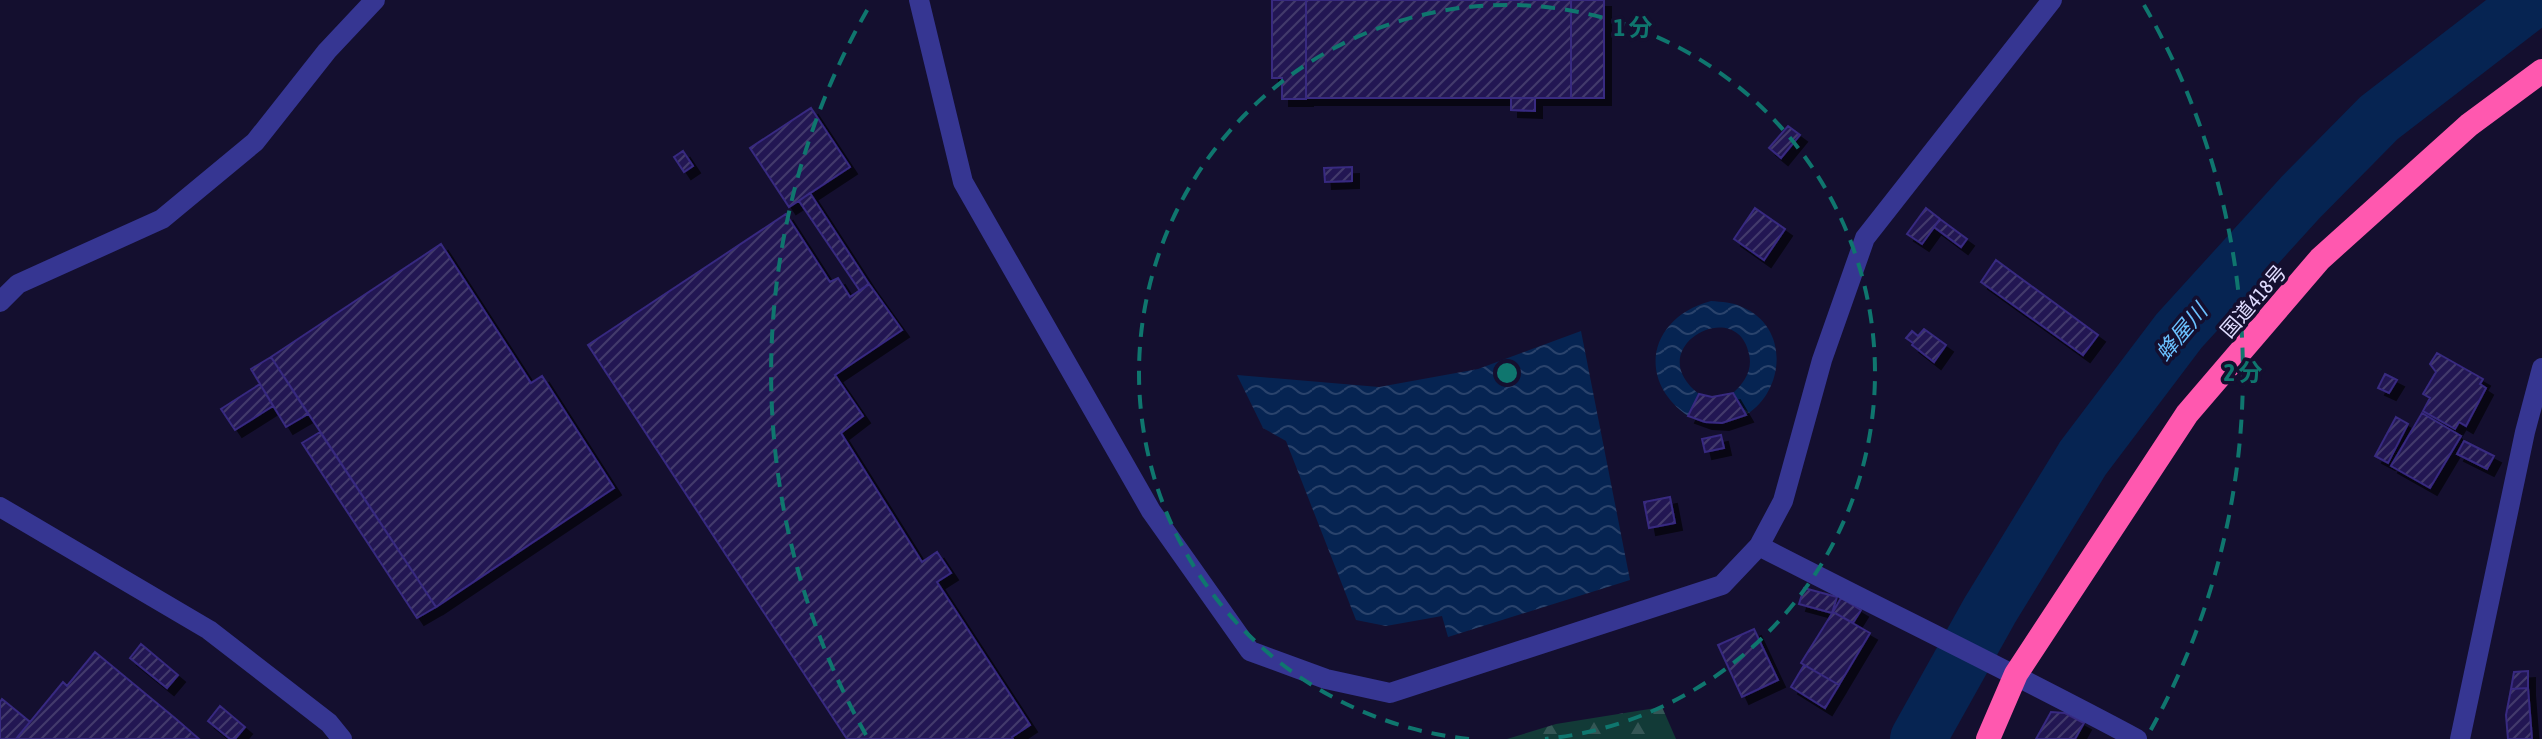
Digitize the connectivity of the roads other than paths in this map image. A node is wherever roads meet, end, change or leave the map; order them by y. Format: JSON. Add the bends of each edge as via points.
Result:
{"nodes":[{"id":1,"x":375,"y":0,"type":"edge"},
{"id":2,"x":919,"y":0,"type":"edge"},
{"id":3,"x":2052,"y":0,"type":"edge"},
{"id":4,"x":2542,"y":71,"type":"edge"},
{"id":5,"x":0,"y":302,"type":"edge"},
{"id":6,"x":2542,"y":368,"type":"edge"},
{"id":7,"x":0,"y":507,"type":"edge"},
{"id":8,"x":1759,"y":546,"type":"junction"},
{"id":9,"x":2016,"y":674,"type":"junction"},
{"id":10,"x":342,"y":739,"type":"edge"},
{"id":11,"x":1988,"y":739,"type":"edge"},
{"id":12,"x":2137,"y":739,"type":"edge"},
{"id":13,"x":2460,"y":739,"type":"edge"}],
"edges":[{"from":1,"to":5,"type":"street","via":[[255,142],[162,219],[18,284]]},
{"from":2,"to":8,"type":"street","via":[[963,182],[1151,511],[1250,651],[1326,679],[1390,693],[1722,585]]},
{"from":3,"to":8,"type":"street","via":[[1865,238],[1822,360],[1783,501]]},
{"from":4,"to":9,"type":"highway","name":"国道418号","via":[[2469,125],[2320,259],[2187,414]]},
{"from":6,"to":13,"type":"street"},
{"from":7,"to":10,"type":"street","via":[[209,630],[329,723]]},
{"from":8,"to":9,"type":"street"},
{"from":9,"to":11,"type":"highway","name":"国道418号"},
{"from":9,"to":12,"type":"street"}]}
